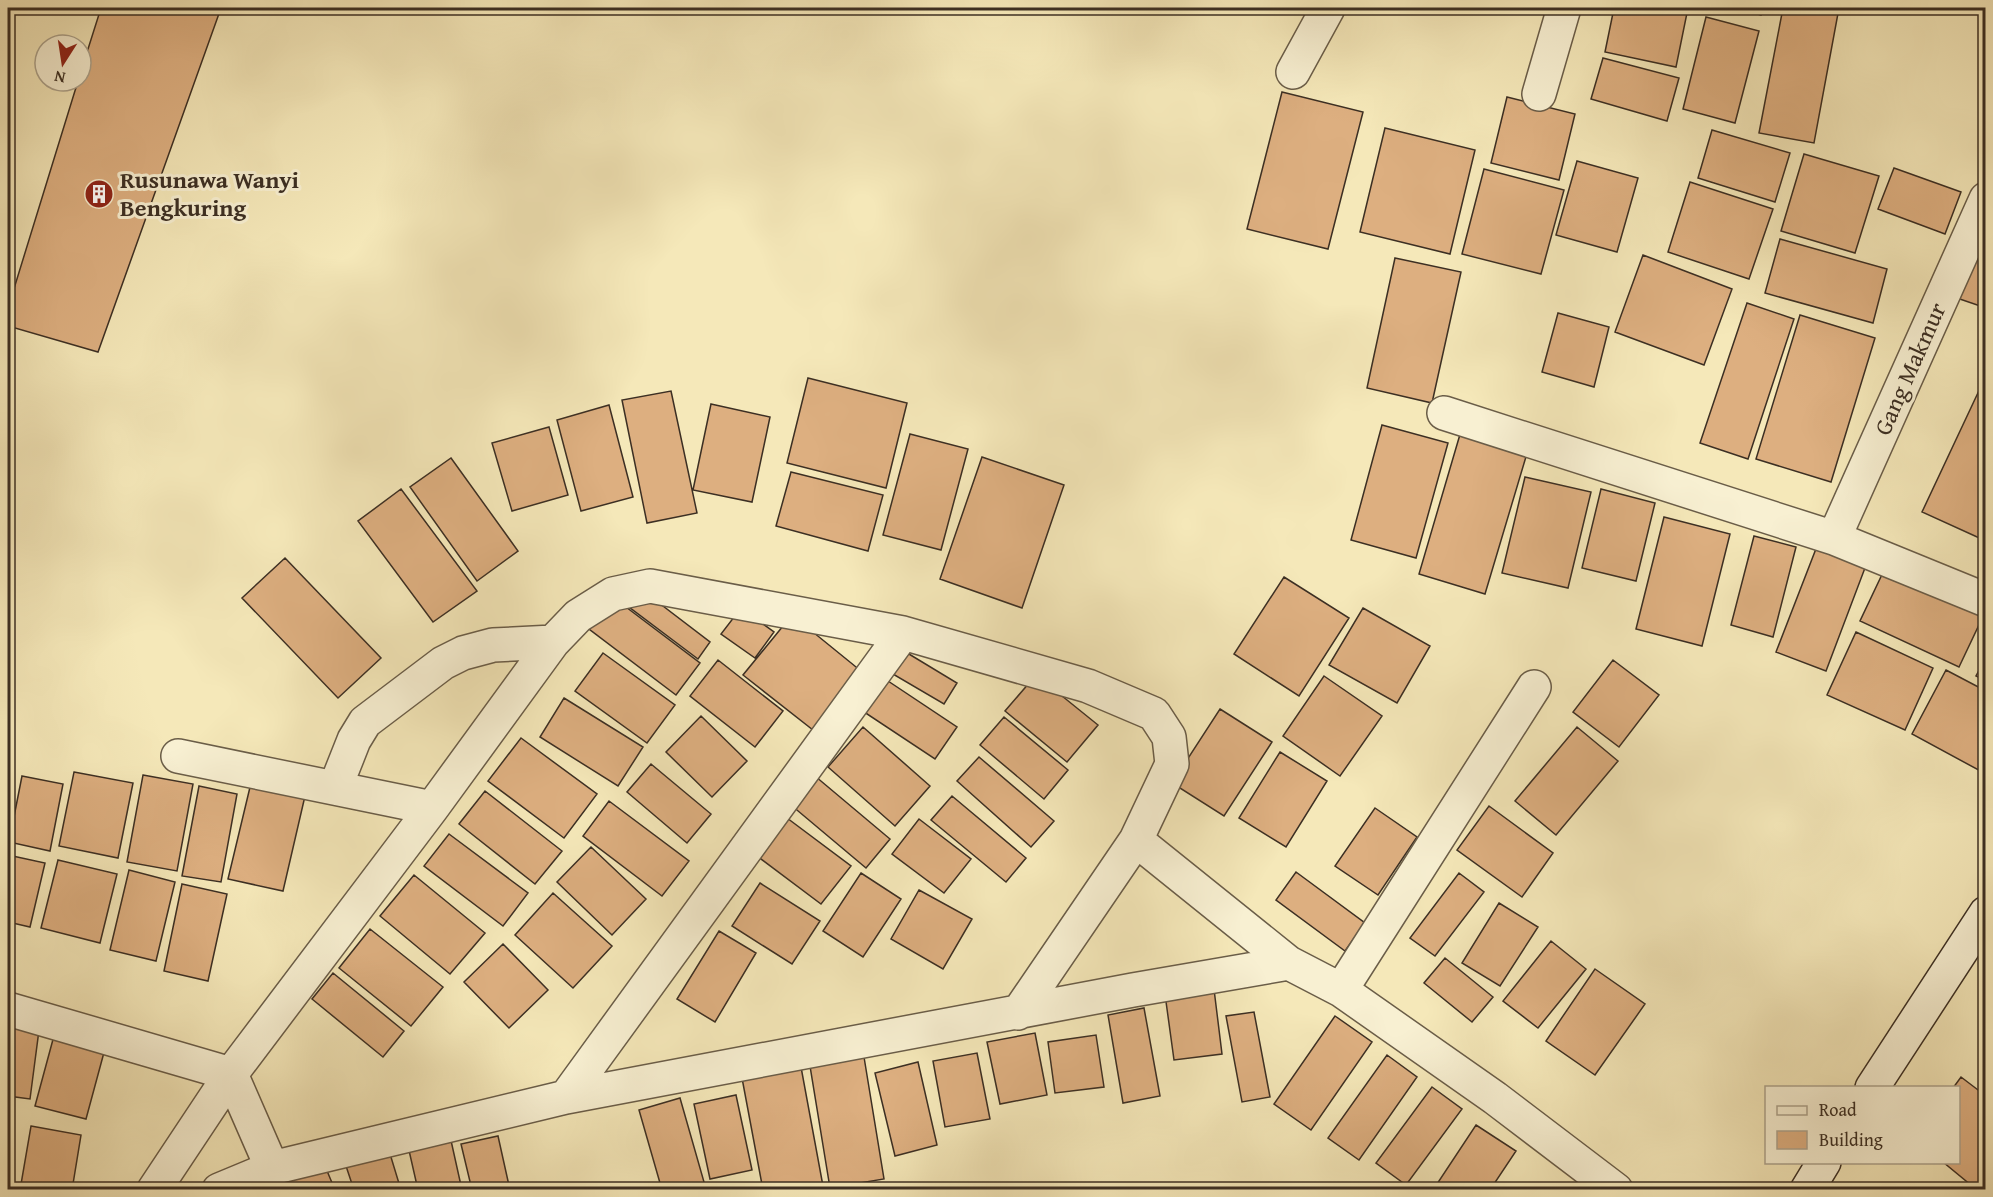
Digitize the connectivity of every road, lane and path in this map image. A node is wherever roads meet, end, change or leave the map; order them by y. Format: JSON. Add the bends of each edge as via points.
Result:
{"nodes":[{"id":1,"x":1328,"y":8,"type":"edge"},
{"id":2,"x":1564,"y":8,"type":"edge"},
{"id":3,"x":1293,"y":72,"type":"dead end"},
{"id":4,"x":1539,"y":94,"type":"dead end"},
{"id":5,"x":1986,"y":199,"type":"edge"},
{"id":6,"x":1444,"y":413,"type":"dead end"},
{"id":7,"x":1834,"y":538,"type":"junction"},
{"id":8,"x":1986,"y":600,"type":"edge"},
{"id":9,"x":903,"y":633,"type":"junction"},
{"id":10,"x":553,"y":642,"type":"junction"},
{"id":11,"x":1534,"y":687,"type":"dead end"},
{"id":12,"x":178,"y":756,"type":"dead end"},
{"id":13,"x":335,"y":788,"type":"junction"},
{"id":14,"x":432,"y":808,"type":"junction"},
{"id":15,"x":1136,"y":840,"type":"junction"},
{"id":16,"x":1986,"y":913,"type":"edge"},
{"id":17,"x":1290,"y":963,"type":"junction"},
{"id":18,"x":1341,"y":990,"type":"junction"},
{"id":19,"x":8,"y":1010,"type":"edge"},
{"id":20,"x":1018,"y":1013,"type":"junction"},
{"id":21,"x":231,"y":1074,"type":"junction"},
{"id":22,"x":1873,"y":1086,"type":"edge"},
{"id":23,"x":566,"y":1097,"type":"junction"},
{"id":24,"x":1823,"y":1164,"type":"edge"},
{"id":25,"x":272,"y":1168,"type":"junction"},
{"id":26,"x":154,"y":1190,"type":"edge"},
{"id":27,"x":219,"y":1190,"type":"edge"},
{"id":28,"x":1616,"y":1190,"type":"edge"},
{"id":29,"x":1807,"y":1190,"type":"edge"}],
"edges":[{"from":1,"to":3,"type":"street"},
{"from":2,"to":4,"type":"street"},
{"from":5,"to":7,"type":"street","name":"Gang Makmur"},
{"from":6,"to":7,"type":"street"},
{"from":7,"to":8,"type":"street"},
{"from":9,"to":10,"type":"street","via":[[650,586],[613,594],[578,616]]},
{"from":9,"to":15,"type":"street","via":[[1088,686],[1154,714],[1168,737],[1172,764]]},
{"from":9,"to":23,"type":"street"},
{"from":10,"to":13,"type":"street","via":[[493,645],[443,663],[365,722]]},
{"from":10,"to":14,"type":"street"},
{"from":11,"to":18,"type":"street"},
{"from":12,"to":13,"type":"street"},
{"from":13,"to":14,"type":"street"},
{"from":14,"to":21,"type":"street"},
{"from":15,"to":17,"type":"street"},
{"from":15,"to":20,"type":"street"},
{"from":16,"to":22,"type":"street"},
{"from":17,"to":18,"type":"street"},
{"from":17,"to":20,"type":"street"},
{"from":18,"to":28,"type":"street","via":[[1495,1098]]},
{"from":19,"to":21,"type":"street"},
{"from":20,"to":23,"type":"street"},
{"from":21,"to":25,"type":"street"},
{"from":21,"to":26,"type":"street"},
{"from":23,"to":25,"type":"street"},
{"from":24,"to":29,"type":"street"},
{"from":25,"to":27,"type":"street"}]}
